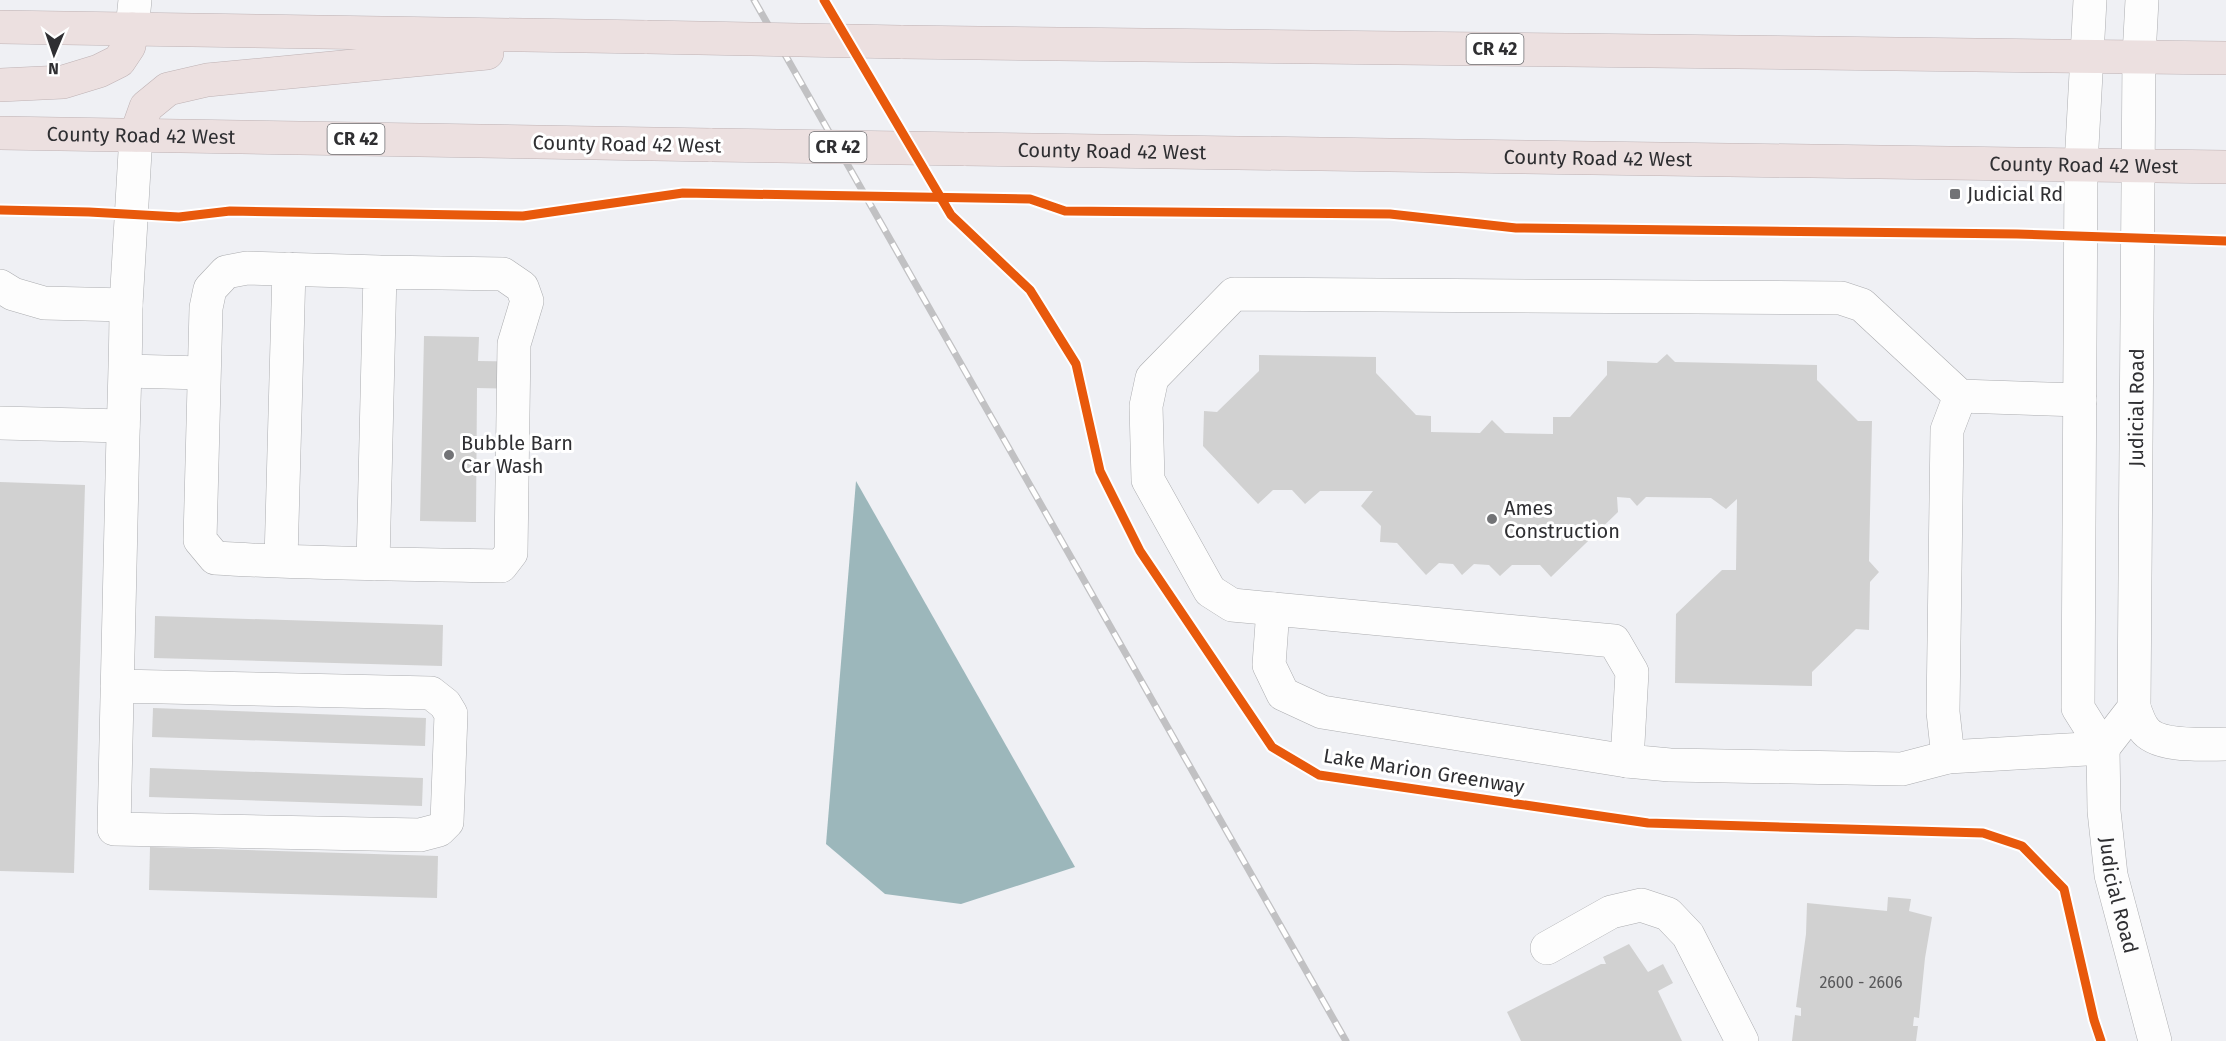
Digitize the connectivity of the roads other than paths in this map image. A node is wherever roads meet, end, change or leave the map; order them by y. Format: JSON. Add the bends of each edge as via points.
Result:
{"nodes":[{"id":1,"x":2090,"y":0,"type":"edge"},
{"id":2,"x":2142,"y":0,"type":"edge"},
{"id":3,"x":133,"y":14,"type":"edge"},
{"id":4,"x":0,"y":27,"type":"edge"},
{"id":5,"x":648,"y":37,"type":"junction"},
{"id":6,"x":2088,"y":55,"type":"junction"},
{"id":7,"x":2139,"y":56,"type":"junction"},
{"id":8,"x":2226,"y":58,"type":"edge"},
{"id":9,"x":0,"y":85,"type":"edge"},
{"id":10,"x":0,"y":133,"type":"edge"},
{"id":11,"x":136,"y":135,"type":"junction"},
{"id":12,"x":2081,"y":165,"type":"junction"},
{"id":13,"x":2139,"y":166,"type":"junction"},
{"id":14,"x":2226,"y":167,"type":"edge"},
{"id":15,"x":288,"y":269,"type":"junction"},
{"id":16,"x":380,"y":272,"type":"junction"},
{"id":17,"x":0,"y":286,"type":"edge"},
{"id":18,"x":126,"y":304,"type":"junction"},
{"id":19,"x":126,"y":371,"type":"junction"},
{"id":20,"x":203,"y":372,"type":"junction"},
{"id":21,"x":1959,"y":396,"type":"junction"},
{"id":22,"x":2080,"y":400,"type":"junction"},
{"id":23,"x":0,"y":423,"type":"edge"},
{"id":24,"x":123,"y":426,"type":"junction"},
{"id":25,"x":281,"y":560,"type":"junction"},
{"id":26,"x":373,"y":564,"type":"junction"},
{"id":27,"x":1273,"y":609,"type":"junction"},
{"id":28,"x":117,"y":686,"type":"junction"},
{"id":29,"x":2134,"y":708,"type":"junction"},
{"id":30,"x":2226,"y":744,"type":"edge"},
{"id":31,"x":2103,"y":748,"type":"junction"},
{"id":32,"x":1948,"y":757,"type":"junction"},
{"id":33,"x":1627,"y":761,"type":"junction"},
{"id":34,"x":1547,"y":948,"type":"dead end"},
{"id":35,"x":2144,"y":1038,"type":"edge"},
{"id":36,"x":1742,"y":1041,"type":"edge"}],
"edges":[{"from":1,"to":6,"type":"street"},
{"from":2,"to":7,"type":"street","name":"Judicial Road"},
{"from":3,"to":4,"type":"highway","number":"CR 42"},
{"from":3,"to":5,"type":"highway","number":"CR 42"},
{"from":3,"to":9,"type":"highway","via":[[129,46],[119,61],[63,82]]},
{"from":5,"to":6,"type":"highway","number":"CR 42","bridge":true},
{"from":5,"to":11,"type":"highway","via":[[207,80],[168,89],[146,107]]},
{"from":6,"to":7,"type":"highway","number":"CR 42"},
{"from":6,"to":12,"type":"street"},
{"from":7,"to":8,"type":"highway","number":"CR 42"},
{"from":7,"to":13,"type":"street","name":"Judicial Road"},
{"from":10,"to":11,"type":"highway","name":"County Road 42 West","number":"CR 42"},
{"from":11,"to":12,"type":"highway","name":"County Road 42 West","number":"CR 42","bridge":true},
{"from":11,"to":18,"type":"street"},
{"from":12,"to":13,"type":"highway","name":"County Road 42 West","number":"CR 42"},
{"from":12,"to":22,"type":"street"},
{"from":13,"to":14,"type":"highway","name":"County Road 42 West","number":"CR 42"},
{"from":13,"to":29,"type":"street","name":"Judicial Road"},
{"from":15,"to":16,"type":"street"},
{"from":15,"to":20,"type":"street","via":[[226,272],[210,289]]},
{"from":15,"to":25,"type":"street"},
{"from":16,"to":26,"type":"street"},
{"from":16,"to":26,"type":"street","via":[[503,274],[522,287],[527,301],[514,344],[512,553],[501,566]]},
{"from":17,"to":18,"type":"street","via":[[45,303]]},
{"from":18,"to":19,"type":"street"},
{"from":19,"to":20,"type":"street"},
{"from":19,"to":24,"type":"street"},
{"from":20,"to":25,"type":"street","via":[[200,540],[215,558]]},
{"from":21,"to":22,"type":"street"},
{"from":21,"to":27,"type":"street","via":[[1862,305],[1841,298],[1234,294],[1152,378],[1146,406],[1148,480],[1210,591],[1232,605]]},
{"from":21,"to":32,"type":"street","via":[[1947,430],[1942,711]]},
{"from":22,"to":31,"type":"street","via":[[2078,708]]},
{"from":23,"to":24,"type":"street"},
{"from":24,"to":28,"type":"street"},
{"from":25,"to":26,"type":"street"},
{"from":27,"to":33,"type":"street","via":[[1269,665],[1283,694],[1322,712]]},
{"from":27,"to":33,"type":"street","via":[[1614,641],[1632,672]]},
{"from":28,"to":28,"type":"street","via":[[114,829],[420,835],[439,830],[447,822],[451,714],[431,693]]},
{"from":29,"to":30,"type":"street","via":[[2144,730],[2157,740]]},
{"from":29,"to":31,"type":"street"},
{"from":31,"to":32,"type":"street"},
{"from":31,"to":35,"type":"street","name":"Judicial Road","via":[[2111,875]]},
{"from":32,"to":33,"type":"street","via":[[1902,769]]},
{"from":34,"to":36,"type":"street","via":[[1611,912],[1641,904],[1668,914],[1688,935]]}]}
